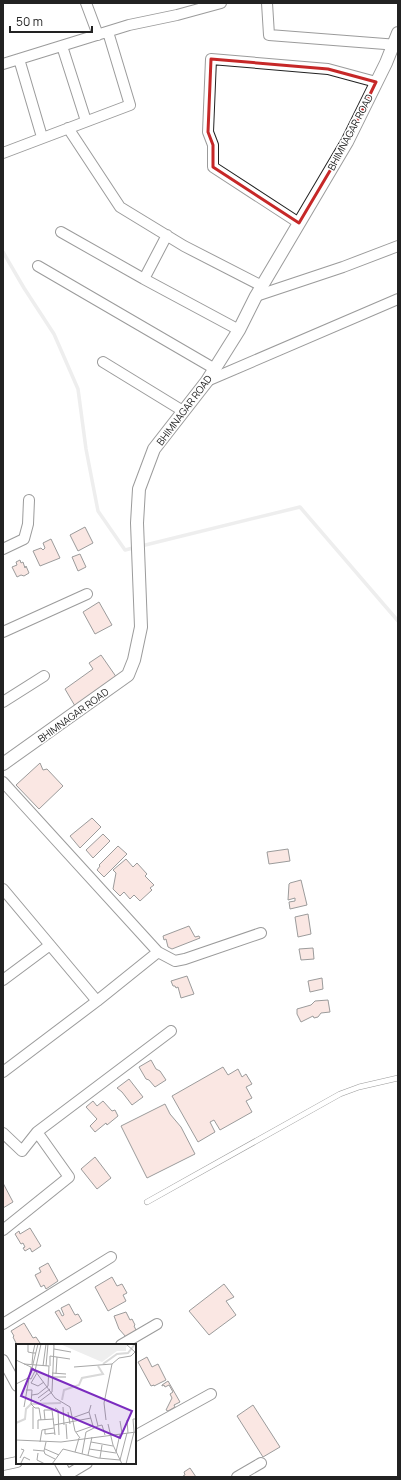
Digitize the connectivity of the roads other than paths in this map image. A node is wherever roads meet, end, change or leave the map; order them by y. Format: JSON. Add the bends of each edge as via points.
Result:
{"nodes":[{"id":1,"x":86,"y":3,"type":"edge"},
{"id":2,"x":221,"y":3,"type":"edge"},
{"id":3,"x":267,"y":3,"type":"edge"},
{"id":4,"x":103,"y":34,"type":"junction"},
{"id":5,"x":398,"y":34,"type":"edge"},
{"id":6,"x":62,"y":46,"type":"junction"},
{"id":7,"x":395,"y":46,"type":"edge"},
{"id":8,"x":20,"y":59,"type":"junction"},
{"id":9,"x":3,"y":64,"type":"edge"},
{"id":10,"x":376,"y":82,"type":"junction"},
{"id":11,"x":86,"y":121,"type":"junction"},
{"id":12,"x":68,"y":128,"type":"junction"},
{"id":13,"x":42,"y":137,"type":"junction"},
{"id":14,"x":3,"y":153,"type":"edge"},
{"id":15,"x":299,"y":223,"type":"junction"},
{"id":16,"x":61,"y":232,"type":"dead end"},
{"id":17,"x":167,"y":235,"type":"junction"},
{"id":18,"x":398,"y":246,"type":"edge"},
{"id":19,"x":38,"y":266,"type":"dead end"},
{"id":20,"x":144,"y":279,"type":"junction"},
{"id":21,"x":259,"y":291,"type":"junction"},
{"id":22,"x":398,"y":298,"type":"edge"},
{"id":23,"x":240,"y":330,"type":"junction"},
{"id":24,"x":103,"y":362,"type":"dead end"},
{"id":25,"x":215,"y":369,"type":"junction"},
{"id":26,"x":207,"y":381,"type":"junction"},
{"id":27,"x":183,"y":411,"type":"junction"},
{"id":28,"x":29,"y":500,"type":"dead end"},
{"id":29,"x":3,"y":549,"type":"edge"},
{"id":30,"x":87,"y":594,"type":"dead end"},
{"id":31,"x":3,"y":632,"type":"edge"},
{"id":32,"x":44,"y":676,"type":"dead end"},
{"id":33,"x":3,"y":702,"type":"edge"},
{"id":34,"x":3,"y":764,"type":"edge"},
{"id":35,"x":3,"y":782,"type":"edge"},
{"id":36,"x":3,"y":889,"type":"edge"},
{"id":37,"x":261,"y":933,"type":"dead end"},
{"id":38,"x":50,"y":945,"type":"junction"},
{"id":39,"x":158,"y":952,"type":"junction"},
{"id":40,"x":3,"y":980,"type":"edge"},
{"id":41,"x":97,"y":1001,"type":"junction"},
{"id":42,"x":171,"y":1031,"type":"dead end"},
{"id":43,"x":3,"y":1072,"type":"edge"},
{"id":44,"x":398,"y":1078,"type":"edge"},
{"id":45,"x":36,"y":1132,"type":"junction"},
{"id":46,"x":3,"y":1133,"type":"edge"},
{"id":47,"x":147,"y":1202,"type":"dead end"},
{"id":48,"x":3,"y":1230,"type":"edge"},
{"id":49,"x":111,"y":1257,"type":"dead end"},
{"id":50,"x":3,"y":1324,"type":"edge"},
{"id":51,"x":158,"y":1324,"type":"dead end"},
{"id":52,"x":123,"y":1344,"type":"edge"},
{"id":53,"x":3,"y":1360,"type":"edge"},
{"id":54,"x":16,"y":1384,"type":"edge"},
{"id":55,"x":211,"y":1394,"type":"dead end"},
{"id":56,"x":136,"y":1435,"type":"edge"},
{"id":57,"x":16,"y":1462,"type":"edge"},
{"id":58,"x":261,"y":1463,"type":"dead end"},
{"id":59,"x":61,"y":1464,"type":"edge"},
{"id":60,"x":86,"y":1464,"type":"edge"},
{"id":61,"x":3,"y":1465,"type":"edge"},
{"id":62,"x":68,"y":1476,"type":"edge"},
{"id":63,"x":237,"y":1477,"type":"edge"}],
"edges":[{"from":1,"to":4,"type":"street"},
{"from":2,"to":4,"type":"street"},
{"from":3,"to":7,"type":"street","via":[[269,35]]},
{"from":4,"to":6,"type":"street"},
{"from":4,"to":11,"type":"street","via":[[130,105]]},
{"from":5,"to":7,"type":"street","name":"BHIMNAGAR ROAD"},
{"from":6,"to":8,"type":"street"},
{"from":6,"to":11,"type":"street"},
{"from":7,"to":10,"type":"street","name":"BHIMNAGAR ROAD"},
{"from":8,"to":9,"type":"street"},
{"from":8,"to":13,"type":"street"},
{"from":10,"to":15,"type":"street","name":"BHIMNAGAR ROAD","via":[[347,142]]},
{"from":10,"to":15,"type":"street","via":[[328,69],[211,59],[208,132],[213,145],[213,167]]},
{"from":11,"to":12,"type":"street"},
{"from":12,"to":13,"type":"street"},
{"from":12,"to":17,"type":"street","via":[[120,207]]},
{"from":13,"to":14,"type":"street"},
{"from":15,"to":21,"type":"street","name":"BHIMNAGAR ROAD"},
{"from":16,"to":20,"type":"street"},
{"from":17,"to":20,"type":"street"},
{"from":17,"to":21,"type":"street"},
{"from":18,"to":21,"type":"street","via":[[343,267]]},
{"from":19,"to":25,"type":"street"},
{"from":20,"to":23,"type":"street"},
{"from":21,"to":23,"type":"street","name":"BHIMNAGAR ROAD"},
{"from":22,"to":26,"type":"street"},
{"from":23,"to":25,"type":"street","name":"BHIMNAGAR ROAD"},
{"from":24,"to":27,"type":"street"},
{"from":25,"to":26,"type":"street","name":"BHIMNAGAR ROAD"},
{"from":26,"to":27,"type":"street","name":"BHIMNAGAR ROAD"},
{"from":27,"to":34,"type":"street","name":"BHIMNAGAR ROAD","via":[[154,449],[139,489],[137,523],[141,627],[128,675]]},
{"from":28,"to":29,"type":"street","via":[[28,524],[24,539]]},
{"from":30,"to":31,"type":"street"},
{"from":32,"to":33,"type":"street"},
{"from":35,"to":39,"type":"street"},
{"from":36,"to":38,"type":"street"},
{"from":37,"to":39,"type":"street","via":[[175,961]]},
{"from":38,"to":40,"type":"street"},
{"from":38,"to":41,"type":"street"},
{"from":39,"to":41,"type":"street"},
{"from":41,"to":43,"type":"street"},
{"from":42,"to":45,"type":"street"},
{"from":44,"to":47,"type":"lane","via":[[340,1094]]},
{"from":45,"to":46,"type":"street","via":[[22,1151]]},
{"from":45,"to":48,"type":"street","via":[[69,1177]]},
{"from":49,"to":50,"type":"street"},
{"from":51,"to":52,"type":"street"},
{"from":53,"to":54,"type":"street"},
{"from":55,"to":56,"type":"street"},
{"from":57,"to":61,"type":"street"},
{"from":58,"to":63,"type":"street"},
{"from":59,"to":62,"type":"street"},
{"from":60,"to":62,"type":"street"}]}
